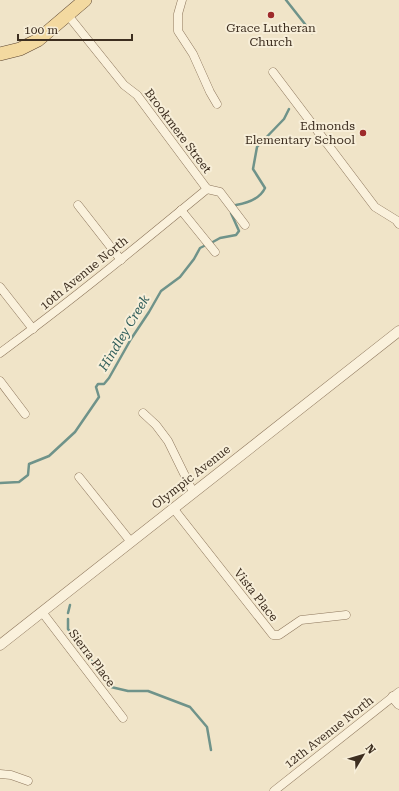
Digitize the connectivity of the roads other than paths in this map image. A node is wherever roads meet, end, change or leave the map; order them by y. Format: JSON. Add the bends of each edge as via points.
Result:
{"nodes":[{"id":1,"x":85,"y":0,"type":"edge"},
{"id":2,"x":182,"y":0,"type":"edge"},
{"id":3,"x":68,"y":14,"type":"junction"},
{"id":4,"x":0,"y":54,"type":"edge"},
{"id":5,"x":273,"y":72,"type":"dead end"},
{"id":6,"x":217,"y":104,"type":"dead end"},
{"id":7,"x":207,"y":189,"type":"junction"},
{"id":8,"x":78,"y":205,"type":"dead end"},
{"id":9,"x":181,"y":210,"type":"junction"},
{"id":10,"x":399,"y":224,"type":"edge"},
{"id":11,"x":245,"y":225,"type":"dead end"},
{"id":12,"x":215,"y":252,"type":"dead end"},
{"id":13,"x":120,"y":260,"type":"junction"},
{"id":14,"x":0,"y":287,"type":"edge"},
{"id":15,"x":33,"y":329,"type":"junction"},
{"id":16,"x":399,"y":331,"type":"edge"},
{"id":17,"x":0,"y":353,"type":"edge"},
{"id":18,"x":0,"y":381,"type":"edge"},
{"id":19,"x":143,"y":413,"type":"dead end"},
{"id":20,"x":25,"y":414,"type":"dead end"},
{"id":21,"x":79,"y":477,"type":"dead end"},
{"id":22,"x":193,"y":492,"type":"junction"},
{"id":23,"x":173,"y":508,"type":"junction"},
{"id":24,"x":130,"y":542,"type":"junction"},
{"id":25,"x":42,"y":612,"type":"junction"},
{"id":26,"x":346,"y":615,"type":"dead end"},
{"id":27,"x":0,"y":645,"type":"edge"},
{"id":28,"x":397,"y":698,"type":"edge"},
{"id":29,"x":123,"y":718,"type":"dead end"},
{"id":30,"x":0,"y":774,"type":"edge"},
{"id":31,"x":28,"y":781,"type":"dead end"},
{"id":32,"x":274,"y":791,"type":"edge"}],
"edges":[{"from":1,"to":3,"type":"main road"},
{"from":2,"to":6,"type":"street","via":[[178,14],[178,31],[193,54]]},
{"from":3,"to":4,"type":"main road","via":[[38,40],[20,49]]},
{"from":3,"to":7,"type":"street","name":"Brookmere Street","via":[[124,85],[137,95]]},
{"from":5,"to":10,"type":"street","via":[[375,207]]},
{"from":7,"to":9,"type":"street","name":"10th Avenue North"},
{"from":7,"to":11,"type":"street","via":[[220,192]]},
{"from":8,"to":13,"type":"street"},
{"from":9,"to":12,"type":"street"},
{"from":9,"to":13,"type":"street","name":"10th Avenue North"},
{"from":13,"to":15,"type":"street","name":"10th Avenue North"},
{"from":14,"to":15,"type":"street"},
{"from":15,"to":17,"type":"street","name":"10th Avenue North"},
{"from":16,"to":22,"type":"street","name":"Olympic Avenue"},
{"from":18,"to":20,"type":"street"},
{"from":19,"to":22,"type":"street","via":[[168,441]]},
{"from":21,"to":24,"type":"street"},
{"from":22,"to":23,"type":"street","name":"Olympic Avenue"},
{"from":23,"to":24,"type":"street","name":"Olympic Avenue"},
{"from":23,"to":26,"type":"street","name":"Vista Place","via":[[273,635],[279,635],[301,620]]},
{"from":24,"to":25,"type":"street","name":"Olympic Avenue"},
{"from":25,"to":27,"type":"street","name":"Olympic Avenue"},
{"from":25,"to":29,"type":"street","name":"Sierra Place"},
{"from":28,"to":32,"type":"street","name":"12th Avenue North"},
{"from":30,"to":31,"type":"street"}]}
